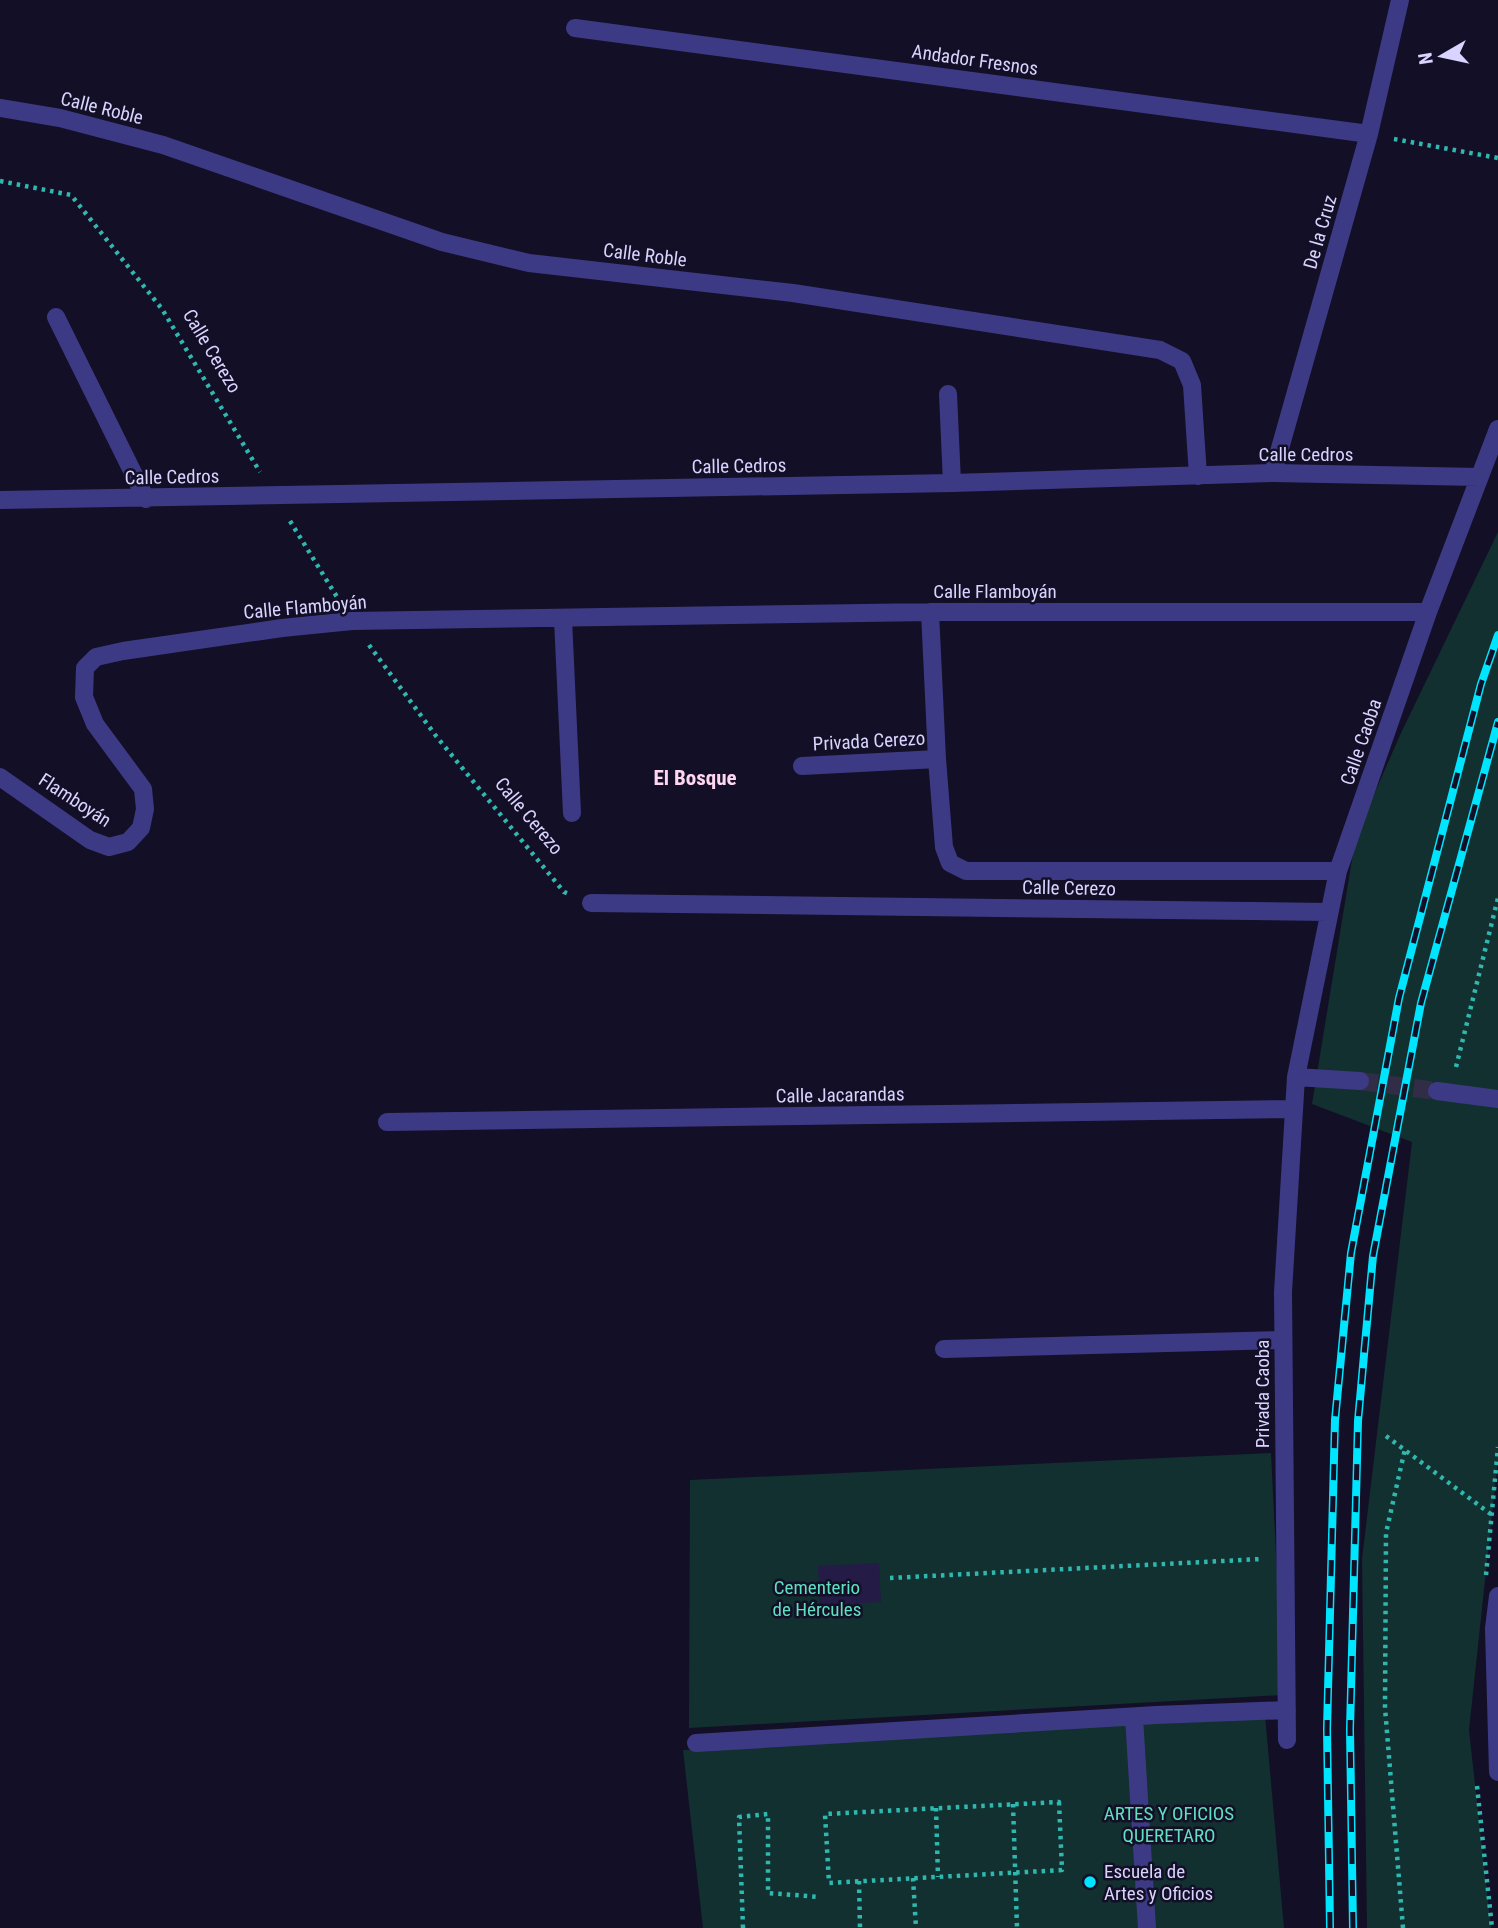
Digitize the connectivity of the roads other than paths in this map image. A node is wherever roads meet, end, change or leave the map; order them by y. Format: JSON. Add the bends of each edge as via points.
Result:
{"nodes":[{"id":1,"x":1400,"y":0,"type":"edge"},
{"id":2,"x":575,"y":28,"type":"dead end"},
{"id":3,"x":0,"y":108,"type":"edge"},
{"id":4,"x":1369,"y":134,"type":"junction"},
{"id":5,"x":57,"y":317,"type":"dead end"},
{"id":6,"x":948,"y":394,"type":"dead end"},
{"id":7,"x":1498,"y":429,"type":"edge"},
{"id":8,"x":1273,"y":473,"type":"junction"},
{"id":9,"x":1198,"y":476,"type":"junction"},
{"id":10,"x":1479,"y":477,"type":"junction"},
{"id":11,"x":952,"y":483,"type":"junction"},
{"id":12,"x":146,"y":499,"type":"junction"},
{"id":13,"x":0,"y":500,"type":"edge"},
{"id":14,"x":930,"y":612,"type":"junction"},
{"id":15,"x":1428,"y":612,"type":"junction"},
{"id":16,"x":563,"y":619,"type":"junction"},
{"id":17,"x":84,"y":696,"type":"joint"},
{"id":18,"x":937,"y":759,"type":"junction"},
{"id":19,"x":802,"y":766,"type":"dead end"},
{"id":20,"x":0,"y":777,"type":"edge"},
{"id":21,"x":572,"y":813,"type":"dead end"},
{"id":22,"x":1338,"y":871,"type":"junction"},
{"id":23,"x":591,"y":903,"type":"road end"},
{"id":24,"x":1329,"y":912,"type":"junction"},
{"id":25,"x":1296,"y":1077,"type":"junction"},
{"id":26,"x":1360,"y":1081,"type":"tunnel mouth"},
{"id":27,"x":1437,"y":1091,"type":"tunnel mouth"},
{"id":28,"x":1498,"y":1099,"type":"edge"},
{"id":29,"x":1293,"y":1109,"type":"junction"},
{"id":30,"x":387,"y":1122,"type":"dead end"},
{"id":31,"x":1283,"y":1340,"type":"junction"},
{"id":32,"x":944,"y":1349,"type":"dead end"},
{"id":33,"x":1498,"y":1596,"type":"edge"},
{"id":34,"x":1496,"y":1698,"type":"edge"},
{"id":35,"x":1287,"y":1710,"type":"junction"},
{"id":36,"x":1135,"y":1717,"type":"junction"},
{"id":37,"x":1287,"y":1740,"type":"dead end"},
{"id":38,"x":696,"y":1743,"type":"dead end"},
{"id":39,"x":1498,"y":1772,"type":"edge"},
{"id":40,"x":1147,"y":1928,"type":"edge"}],
"edges":[{"from":1,"to":4,"type":"street","name":"De la Cruz"},
{"from":2,"to":4,"type":"street","name":"Andador Fresnos"},
{"from":3,"to":9,"type":"street","name":"Calle Roble","via":[[60,118],[163,145],[442,242],[529,263],[793,293],[1160,350],[1182,360],[1192,385]]},
{"from":4,"to":8,"type":"street","name":"De la Cruz"},
{"from":5,"to":12,"type":"street"},
{"from":6,"to":11,"type":"street"},
{"from":7,"to":10,"type":"street","name":"Calle Caoba"},
{"from":8,"to":9,"type":"street","name":"Calle Cedros"},
{"from":8,"to":10,"type":"street","name":"Calle Cedros"},
{"from":9,"to":11,"type":"street","name":"Calle Cedros"},
{"from":10,"to":15,"type":"street","name":"Calle Caoba"},
{"from":11,"to":12,"type":"street","name":"Calle Cedros"},
{"from":12,"to":13,"type":"street","name":"Calle Cedros"},
{"from":14,"to":15,"type":"street","name":"Calle Flamboyán"},
{"from":14,"to":16,"type":"street","name":"Calle Flamboyán"},
{"from":14,"to":18,"type":"street"},
{"from":15,"to":22,"type":"street","name":"Calle Caoba"},
{"from":16,"to":17,"type":"street","name":"Calle Flamboyán","via":[[352,621],[123,651],[96,657],[85,668]]},
{"from":16,"to":21,"type":"street"},
{"from":17,"to":20,"type":"street","name":"Flamboyán","via":[[95,724],[144,789],[141,828],[128,842],[108,847],[90,840]]},
{"from":18,"to":19,"type":"street","name":"Privada Cerezo"},
{"from":18,"to":22,"type":"street","via":[[944,847],[950,863],[966,871]]},
{"from":22,"to":24,"type":"street","name":"Calle Caoba"},
{"from":23,"to":24,"type":"street","name":"Calle Cerezo"},
{"from":24,"to":25,"type":"street","name":"Calle Caoba"},
{"from":25,"to":26,"type":"street"},
{"from":25,"to":29,"type":"street","name":"Privada Caoba"},
{"from":27,"to":28,"type":"street"},
{"from":29,"to":30,"type":"street","name":"Calle Jacarandas"},
{"from":29,"to":31,"type":"street","name":"Privada Caoba"},
{"from":31,"to":32,"type":"street"},
{"from":31,"to":35,"type":"street","name":"Privada Caoba"},
{"from":33,"to":34,"type":"street"},
{"from":34,"to":39,"type":"street"},
{"from":35,"to":36,"type":"street"},
{"from":35,"to":37,"type":"street","name":"Privada Caoba"},
{"from":36,"to":38,"type":"street"},
{"from":36,"to":40,"type":"street"}]}
